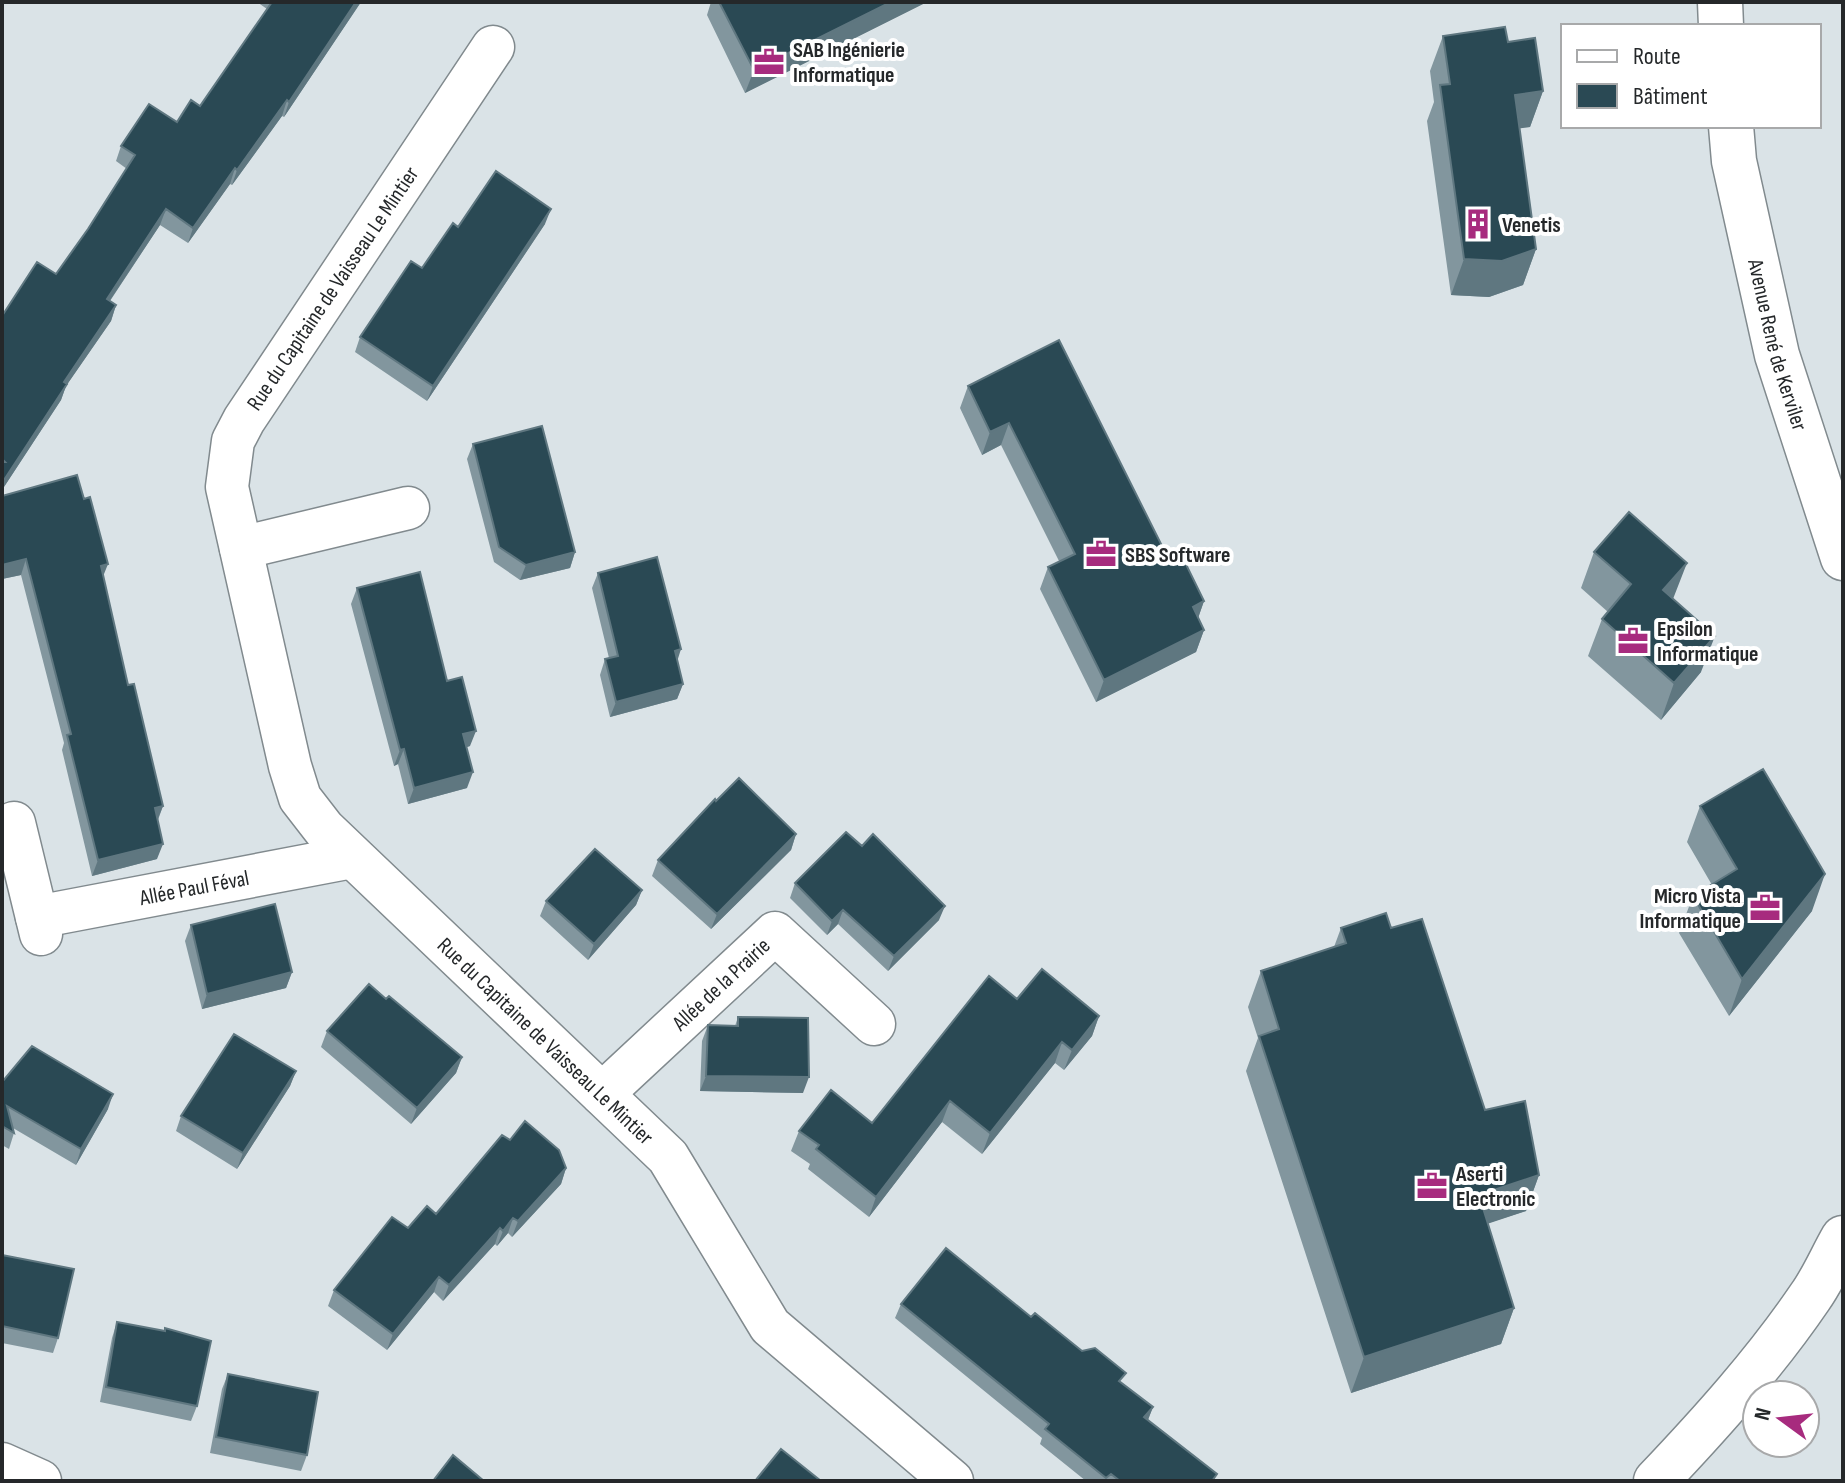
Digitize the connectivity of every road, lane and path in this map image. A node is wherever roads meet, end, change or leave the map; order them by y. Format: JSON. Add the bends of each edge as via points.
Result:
{"nodes":[{"id":1,"x":1720,"y":2,"type":"edge"},
{"id":2,"x":1721,"y":24,"type":"edge"},
{"id":3,"x":493,"y":47,"type":"dead end"},
{"id":4,"x":1731,"y":128,"type":"edge"},
{"id":5,"x":408,"y":508,"type":"dead end"},
{"id":6,"x":241,"y":548,"type":"junction"},
{"id":7,"x":1843,"y":558,"type":"edge"},
{"id":8,"x":14,"y":823,"type":"dead end"},
{"id":9,"x":352,"y":857,"type":"junction"},
{"id":10,"x":874,"y":1024,"type":"dead end"},
{"id":11,"x":602,"y":1094,"type":"junction"},
{"id":12,"x":1843,"y":1238,"type":"edge"},
{"id":13,"x":2,"y":1464,"type":"edge"},
{"id":14,"x":40,"y":1481,"type":"edge"},
{"id":15,"x":952,"y":1481,"type":"edge"},
{"id":16,"x":1656,"y":1481,"type":"edge"}],
"edges":[{"from":1,"to":2,"type":"main road"},
{"from":3,"to":6,"type":"street","name":"Rue du Capitaine de Vaisseau Le Mintier","via":[[233,441],[227,487]]},
{"from":4,"to":7,"type":"main road","name":"Avenue René de Kerviler","via":[[1777,355]]},
{"from":5,"to":6,"type":"street"},
{"from":6,"to":9,"type":"street","name":"Rue du Capitaine de Vaisseau Le Mintier","via":[[300,798]]},
{"from":8,"to":9,"type":"street","name":"Allée Paul Féval","via":[[39,925]]},
{"from":9,"to":11,"type":"street","name":"Rue du Capitaine de Vaisseau Le Mintier"},
{"from":10,"to":11,"type":"street","name":"Allée de la Prairie","via":[[775,933]]},
{"from":11,"to":15,"type":"street","name":"Rue du Capitaine de Vaisseau Le Mintier","via":[[668,1157],[770,1326]]},
{"from":12,"to":16,"type":"main road","via":[[1812,1295],[1767,1354]]},
{"from":13,"to":14,"type":"street"}]}
